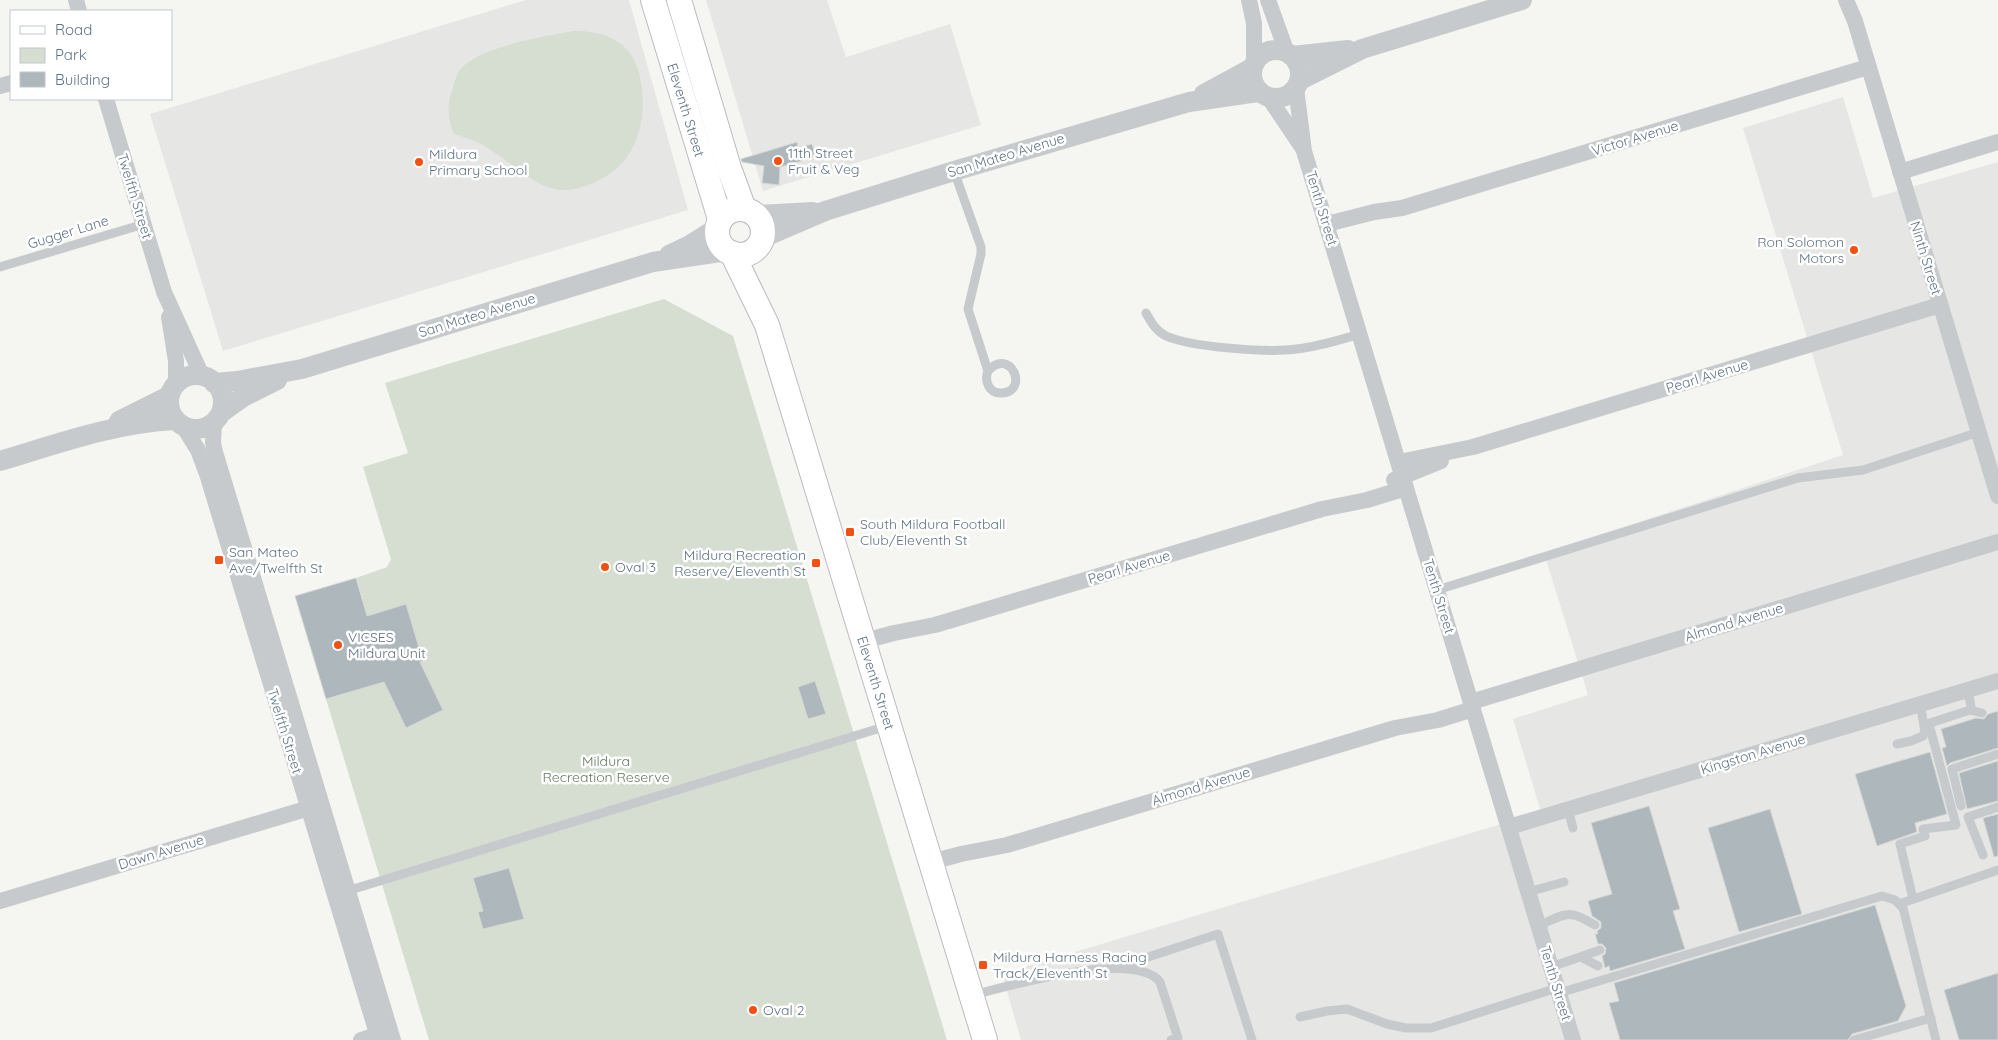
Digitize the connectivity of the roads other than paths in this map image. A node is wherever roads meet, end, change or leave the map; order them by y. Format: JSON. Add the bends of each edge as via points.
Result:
{"nodes":[{"id":1,"x":653,"y":0,"type":"edge"},
{"id":2,"x":679,"y":0,"type":"edge"},
{"id":3,"x":1249,"y":0,"type":"edge"},
{"id":4,"x":1268,"y":0,"type":"edge"},
{"id":5,"x":1522,"y":0,"type":"edge"},
{"id":6,"x":1846,"y":0,"type":"edge"},
{"id":7,"x":1852,"y":0,"type":"edge"},
{"id":8,"x":1854,"y":21,"type":"junction"},
{"id":9,"x":1362,"y":48,"type":"junction"},
{"id":10,"x":1290,"y":54,"type":"junction"},
{"id":11,"x":1253,"y":65,"type":"junction"},
{"id":12,"x":1868,"y":67,"type":"junction"},
{"id":13,"x":1298,"y":84,"type":"junction"},
{"id":14,"x":1264,"y":95,"type":"junction"},
{"id":15,"x":106,"y":100,"type":"edge"},
{"id":16,"x":1188,"y":102,"type":"junction"},
{"id":17,"x":1998,"y":142,"type":"edge"},
{"id":18,"x":1304,"y":151,"type":"junction"},
{"id":19,"x":954,"y":171,"type":"junction"},
{"id":20,"x":1900,"y":172,"type":"junction"},
{"id":21,"x":750,"y":212,"type":"junction"},
{"id":22,"x":824,"y":212,"type":"junction"},
{"id":23,"x":718,"y":223,"type":"junction"},
{"id":24,"x":144,"y":224,"type":"junction"},
{"id":25,"x":1328,"y":230,"type":"junction"},
{"id":26,"x":760,"y":242,"type":"junction"},
{"id":27,"x":729,"y":252,"type":"junction"},
{"id":28,"x":653,"y":262,"type":"junction"},
{"id":29,"x":0,"y":267,"type":"edge"},
{"id":30,"x":164,"y":292,"type":"junction"},
{"id":31,"x":1940,"y":305,"type":"junction"},
{"id":32,"x":1146,"y":313,"type":"dead end"},
{"id":33,"x":767,"y":325,"type":"junction"},
{"id":34,"x":1360,"y":334,"type":"junction"},
{"id":35,"x":302,"y":369,"type":"junction"},
{"id":36,"x":988,"y":371,"type":"dead end"},
{"id":37,"x":208,"y":379,"type":"junction"},
{"id":38,"x":172,"y":390,"type":"junction"},
{"id":39,"x":218,"y":417,"type":"junction"},
{"id":40,"x":179,"y":423,"type":"junction"},
{"id":41,"x":99,"y":431,"type":"junction"},
{"id":42,"x":1979,"y":432,"type":"junction"},
{"id":43,"x":0,"y":461,"type":"edge"},
{"id":44,"x":1403,"y":476,"type":"junction"},
{"id":45,"x":1998,"y":496,"type":"edge"},
{"id":46,"x":1998,"y":542,"type":"edge"},
{"id":47,"x":1437,"y":590,"type":"junction"},
{"id":48,"x":866,"y":647,"type":"junction"},
{"id":49,"x":1998,"y":681,"type":"edge"},
{"id":50,"x":1968,"y":690,"type":"junction"},
{"id":51,"x":1471,"y":703,"type":"junction"},
{"id":52,"x":1920,"y":704,"type":"junction"},
{"id":53,"x":1970,"y":710,"type":"junction"},
{"id":54,"x":1982,"y":714,"type":"dead end"},
{"id":55,"x":1926,"y":724,"type":"junction"},
{"id":56,"x":889,"y":726,"type":"junction"},
{"id":57,"x":1898,"y":744,"type":"dead end"},
{"id":58,"x":1998,"y":754,"type":"edge"},
{"id":59,"x":315,"y":806,"type":"junction"},
{"id":60,"x":1961,"y":806,"type":"dead end"},
{"id":61,"x":1998,"y":807,"type":"edge"},
{"id":62,"x":1568,"y":809,"type":"junction"},
{"id":63,"x":1509,"y":827,"type":"junction"},
{"id":64,"x":1573,"y":828,"type":"dead end"},
{"id":65,"x":1983,"y":855,"type":"dead end"},
{"id":66,"x":933,"y":867,"type":"junction"},
{"id":67,"x":1998,"y":870,"type":"edge"},
{"id":68,"x":1564,"y":882,"type":"dead end"},
{"id":69,"x":347,"y":891,"type":"junction"},
{"id":70,"x":1528,"y":892,"type":"junction"},
{"id":71,"x":1913,"y":899,"type":"junction"},
{"id":72,"x":0,"y":901,"type":"edge"},
{"id":73,"x":1899,"y":904,"type":"junction"},
{"id":74,"x":1595,"y":925,"type":"dead end"},
{"id":75,"x":1538,"y":926,"type":"junction"},
{"id":76,"x":1600,"y":950,"type":"dead end"},
{"id":77,"x":1581,"y":957,"type":"junction"},
{"id":78,"x":1598,"y":966,"type":"dead end"},
{"id":79,"x":1551,"y":967,"type":"junction"},
{"id":80,"x":1110,"y":970,"type":"junction"},
{"id":81,"x":1558,"y":990,"type":"junction"},
{"id":82,"x":972,"y":995,"type":"junction"},
{"id":83,"x":1300,"y":1017,"type":"dead end"},
{"id":84,"x":1931,"y":1018,"type":"junction"},
{"id":85,"x":384,"y":1036,"type":"edge"},
{"id":86,"x":1174,"y":1039,"type":"edge"},
{"id":87,"x":361,"y":1040,"type":"edge"},
{"id":88,"x":985,"y":1040,"type":"edge"},
{"id":89,"x":1252,"y":1040,"type":"edge"},
{"id":90,"x":1573,"y":1040,"type":"edge"},
{"id":91,"x":1854,"y":1040,"type":"edge"},
{"id":92,"x":1936,"y":1040,"type":"edge"}],
"edges":[{"from":1,"to":23,"type":"main road","name":"Eleventh Street"},
{"from":2,"to":21,"type":"main road","name":"Eleventh Street","via":[[729,168]]},
{"from":3,"to":11,"type":"street","via":[[1254,23]]},
{"from":4,"to":10,"type":"street"},
{"from":5,"to":9,"type":"street"},
{"from":6,"to":8,"type":"street","name":"Ninth Street"},
{"from":7,"to":8,"type":"street","name":"Ninth Street"},
{"from":8,"to":12,"type":"street","name":"Ninth Street"},
{"from":9,"to":10,"type":"street"},
{"from":9,"to":13,"type":"street"},
{"from":10,"to":11,"type":"street","via":[[1272,50],[1265,52]]},
{"from":10,"to":13,"type":"street","via":[[1299,67]]},
{"from":11,"to":14,"type":"street","via":[[1253,85]]},
{"from":11,"to":16,"type":"street","name":"San Mateo Avenue"},
{"from":12,"to":20,"type":"street","name":"Ninth Street"},
{"from":12,"to":25,"type":"street","name":"Victor Avenue","via":[[1402,208],[1374,212]]},
{"from":13,"to":14,"type":"street","via":[[1284,98]]},
{"from":13,"to":18,"type":"street","name":"Tenth Street"},
{"from":14,"to":16,"type":"street","name":"San Mateo Avenue"},
{"from":14,"to":18,"type":"street","name":"Tenth Street"},
{"from":15,"to":24,"type":"street","name":"Twelfth Street"},
{"from":16,"to":19,"type":"street","name":"San Mateo Avenue"},
{"from":17,"to":20,"type":"street"},
{"from":18,"to":25,"type":"street","name":"Tenth Street"},
{"from":19,"to":22,"type":"street","name":"San Mateo Avenue"},
{"from":19,"to":36,"type":"lane","via":[[981,247],[968,309]]},
{"from":20,"to":31,"type":"street","name":"Ninth Street"},
{"from":21,"to":22,"type":"street","name":"San Mateo Avenue"},
{"from":21,"to":23,"type":"main road","via":[[730,210]]},
{"from":21,"to":26,"type":"main road","via":[[762,226]]},
{"from":22,"to":26,"type":"street","name":"San Mateo Avenue"},
{"from":23,"to":27,"type":"main road","via":[[718,241]]},
{"from":23,"to":28,"type":"street","name":"San Mateo Avenue","via":[[690,245]]},
{"from":24,"to":29,"type":"lane","name":"Gugger Lane"},
{"from":24,"to":30,"type":"street","name":"Twelfth Street"},
{"from":25,"to":34,"type":"street","name":"Tenth Street"},
{"from":26,"to":27,"type":"main road","via":[[746,254]]},
{"from":26,"to":33,"type":"main road","name":"Eleventh Street"},
{"from":27,"to":28,"type":"street","name":"San Mateo Avenue"},
{"from":27,"to":33,"type":"main road","name":"Eleventh Street"},
{"from":28,"to":35,"type":"street","name":"San Mateo Avenue"},
{"from":30,"to":37,"type":"street","name":"Twelfth Street"},
{"from":30,"to":38,"type":"street","name":"Twelfth Street","via":[[176,361]]},
{"from":31,"to":42,"type":"street","name":"Ninth Street"},
{"from":31,"to":44,"type":"street","name":"Pearl Avenue","via":[[1473,447]]},
{"from":32,"to":34,"type":"lane","via":[[1158,332],[1165,336],[1185,342],[1235,348],[1294,350]]},
{"from":33,"to":48,"type":"main road","name":"Eleventh Street"},
{"from":34,"to":44,"type":"street","name":"Tenth Street"},
{"from":35,"to":37,"type":"street","name":"San Mateo Avenue","via":[[237,381]]},
{"from":35,"to":39,"type":"street","name":"San Mateo Avenue","via":[[243,397]]},
{"from":37,"to":38,"type":"street","via":[[188,376]]},
{"from":37,"to":39,"type":"street","via":[[222,396]]},
{"from":38,"to":40,"type":"street","via":[[168,405]]},
{"from":38,"to":41,"type":"street"},
{"from":39,"to":40,"type":"street","via":[[207,428],[199,430],[191,430]]},
{"from":39,"to":59,"type":"street","name":"Twelfth Street","via":[[213,443],[217,460]]},
{"from":40,"to":41,"type":"street","via":[[152,421]]},
{"from":40,"to":59,"type":"street","name":"Twelfth Street","via":[[198,450],[207,474]]},
{"from":41,"to":43,"type":"street"},
{"from":42,"to":45,"type":"street","name":"Ninth Street"},
{"from":42,"to":47,"type":"lane","via":[[1863,470],[1798,478]]},
{"from":44,"to":47,"type":"street","name":"Tenth Street"},
{"from":44,"to":48,"type":"street","name":"Pearl Avenue","via":[[1322,508],[935,625],[894,633]]},
{"from":46,"to":51,"type":"street","name":"Almond Avenue"},
{"from":47,"to":51,"type":"street","name":"Tenth Street"},
{"from":48,"to":56,"type":"main road","name":"Eleventh Street"},
{"from":49,"to":50,"type":"street","name":"Kingston Avenue"},
{"from":50,"to":52,"type":"street","name":"Kingston Avenue"},
{"from":50,"to":53,"type":"lane"},
{"from":51,"to":63,"type":"street","name":"Tenth Street"},
{"from":51,"to":66,"type":"street","name":"Almond Avenue","via":[[1438,720],[1395,728],[1007,845],[961,854]]},
{"from":52,"to":55,"type":"lane"},
{"from":52,"to":62,"type":"street","name":"Kingston Avenue"},
{"from":53,"to":54,"type":"lane"},
{"from":53,"to":55,"type":"lane"},
{"from":55,"to":57,"type":"lane","via":[[1923,736]]},
{"from":55,"to":71,"type":"lane","via":[[1956,825],[1923,829],[1924,836],[1900,844]]},
{"from":56,"to":66,"type":"main road","name":"Eleventh Street"},
{"from":56,"to":69,"type":"lane"},
{"from":58,"to":60,"type":"lane","via":[[1952,770]]},
{"from":59,"to":69,"type":"street","name":"Twelfth Street"},
{"from":59,"to":72,"type":"street","name":"Dawn Avenue"},
{"from":59,"to":85,"type":"street","name":"Twelfth Street"},
{"from":61,"to":65,"type":"lane","via":[[1968,817]]},
{"from":62,"to":63,"type":"street","name":"Kingston Avenue"},
{"from":62,"to":64,"type":"lane"},
{"from":63,"to":70,"type":"street","name":"Tenth Street"},
{"from":66,"to":82,"type":"main road","name":"Eleventh Street"},
{"from":67,"to":71,"type":"lane"},
{"from":68,"to":70,"type":"lane"},
{"from":69,"to":85,"type":"street","name":"Twelfth Street"},
{"from":70,"to":75,"type":"street","name":"Tenth Street"},
{"from":71,"to":73,"type":"lane"},
{"from":73,"to":81,"type":"lane","via":[[1889,896],[1882,896]]},
{"from":73,"to":84,"type":"lane","via":[[1903,908]]},
{"from":74,"to":75,"type":"lane","via":[[1574,914]]},
{"from":75,"to":79,"type":"street","name":"Tenth Street"},
{"from":76,"to":77,"type":"lane"},
{"from":77,"to":78,"type":"lane"},
{"from":77,"to":79,"type":"lane"},
{"from":79,"to":81,"type":"street","name":"Tenth Street"},
{"from":80,"to":82,"type":"lane","via":[[1094,968]]},
{"from":80,"to":86,"type":"lane","via":[[1144,971],[1154,975],[1160,982]]},
{"from":80,"to":89,"type":"lane","via":[[1218,934]]},
{"from":81,"to":83,"type":"lane","via":[[1431,1028],[1387,1024],[1346,1009]]},
{"from":81,"to":90,"type":"street","name":"Tenth Street"},
{"from":82,"to":88,"type":"main road","name":"Eleventh Street"},
{"from":84,"to":91,"type":"lane"},
{"from":84,"to":92,"type":"lane"},
{"from":85,"to":87,"type":"street"}]}
